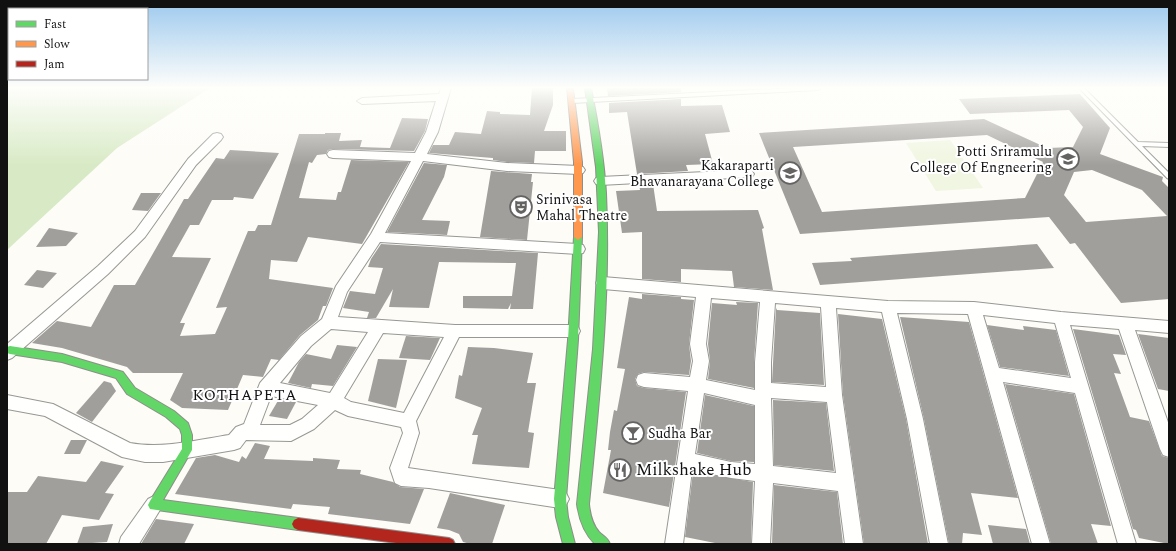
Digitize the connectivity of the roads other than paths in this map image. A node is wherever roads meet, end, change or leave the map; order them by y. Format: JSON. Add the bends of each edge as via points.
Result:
{"nodes":[{"id":1,"x":437,"y":114,"type":"edge"},
{"id":2,"x":573,"y":114,"type":"edge"},
{"id":3,"x":594,"y":114,"type":"edge"},
{"id":4,"x":1106,"y":114,"type":"edge"},
{"id":5,"x":217,"y":137,"type":"dead end"},
{"id":6,"x":1136,"y":144,"type":"junction"},
{"id":7,"x":1169,"y":145,"type":"edge"},
{"id":8,"x":332,"y":154,"type":"dead end"},
{"id":9,"x":419,"y":157,"type":"junction"},
{"id":10,"x":579,"y":170,"type":"junction"},
{"id":11,"x":748,"y":174,"type":"dead end"},
{"id":12,"x":1169,"y":178,"type":"edge"},
{"id":13,"x":600,"y":181,"type":"junction"},
{"id":14,"x":376,"y":237,"type":"junction"},
{"id":15,"x":578,"y":248,"type":"junction"},
{"id":16,"x":603,"y":283,"type":"junction"},
{"id":17,"x":704,"y":292,"type":"junction"},
{"id":18,"x":768,"y":297,"type":"junction"},
{"id":19,"x":828,"y":301,"type":"junction"},
{"id":20,"x":888,"y":307,"type":"junction"},
{"id":21,"x":974,"y":308,"type":"junction"},
{"id":22,"x":1061,"y":318,"type":"junction"},
{"id":23,"x":328,"y":323,"type":"junction"},
{"id":24,"x":1125,"y":324,"type":"junction"},
{"id":25,"x":378,"y":327,"type":"junction"},
{"id":26,"x":1169,"y":327,"type":"edge"},
{"id":27,"x":455,"y":331,"type":"junction"},
{"id":28,"x":573,"y":332,"type":"junction"},
{"id":29,"x":8,"y":352,"type":"edge"},
{"id":30,"x":994,"y":374,"type":"junction"},
{"id":31,"x":644,"y":380,"type":"dead end"},
{"id":32,"x":697,"y":385,"type":"junction"},
{"id":33,"x":1081,"y":387,"type":"junction"},
{"id":34,"x":266,"y":388,"type":"junction"},
{"id":35,"x":763,"y":395,"type":"junction"},
{"id":36,"x":834,"y":395,"type":"junction"},
{"id":37,"x":7,"y":402,"type":"edge"},
{"id":38,"x":334,"y":402,"type":"junction"},
{"id":39,"x":408,"y":421,"type":"junction"},
{"id":40,"x":242,"y":432,"type":"junction"},
{"id":41,"x":1169,"y":449,"type":"edge"},
{"id":42,"x":187,"y":450,"type":"junction"},
{"id":43,"x":685,"y":460,"type":"junction"},
{"id":44,"x":764,"y":473,"type":"junction"},
{"id":45,"x":846,"y":483,"type":"junction"},
{"id":46,"x":560,"y":499,"type":"junction"},
{"id":47,"x":154,"y":505,"type":"junction"},
{"id":48,"x":128,"y":544,"type":"edge"},
{"id":49,"x":449,"y":544,"type":"edge"},
{"id":50,"x":569,"y":544,"type":"edge"},
{"id":51,"x":604,"y":544,"type":"edge"},
{"id":52,"x":674,"y":544,"type":"edge"},
{"id":53,"x":761,"y":544,"type":"edge"},
{"id":54,"x":854,"y":544,"type":"edge"},
{"id":55,"x":939,"y":544,"type":"edge"},
{"id":56,"x":1041,"y":544,"type":"edge"},
{"id":57,"x":1127,"y":544,"type":"edge"}],
"edges":[{"from":1,"to":9,"type":"street","via":[[432,132]]},
{"from":2,"to":10,"type":"street"},
{"from":3,"to":13,"type":"street"},
{"from":4,"to":6,"type":"lane"},
{"from":5,"to":29,"type":"street","via":[[192,162],[140,234],[104,270]]},
{"from":6,"to":7,"type":"lane"},
{"from":6,"to":12,"type":"lane"},
{"from":8,"to":9,"type":"street"},
{"from":9,"to":10,"type":"street","via":[[507,167]]},
{"from":9,"to":14,"type":"street"},
{"from":10,"to":15,"type":"street"},
{"from":11,"to":13,"type":"street"},
{"from":13,"to":16,"type":"street","via":[[604,245]]},
{"from":14,"to":15,"type":"street"},
{"from":14,"to":23,"type":"street","via":[[341,290]]},
{"from":15,"to":28,"type":"street"},
{"from":16,"to":17,"type":"street"},
{"from":16,"to":51,"type":"street","via":[[583,504],[585,520],[591,532]]},
{"from":17,"to":18,"type":"street"},
{"from":17,"to":32,"type":"street","via":[[698,344],[701,361]]},
{"from":18,"to":19,"type":"street"},
{"from":18,"to":35,"type":"street"},
{"from":19,"to":20,"type":"street"},
{"from":19,"to":36,"type":"street"},
{"from":20,"to":21,"type":"street"},
{"from":20,"to":55,"type":"street","via":[[915,419]]},
{"from":21,"to":22,"type":"street"},
{"from":21,"to":30,"type":"street"},
{"from":22,"to":24,"type":"street"},
{"from":22,"to":33,"type":"street"},
{"from":23,"to":25,"type":"street"},
{"from":23,"to":34,"type":"street","via":[[306,341]]},
{"from":24,"to":26,"type":"street"},
{"from":24,"to":41,"type":"street"},
{"from":25,"to":27,"type":"street"},
{"from":25,"to":38,"type":"street"},
{"from":27,"to":28,"type":"street"},
{"from":27,"to":39,"type":"street"},
{"from":28,"to":46,"type":"street"},
{"from":29,"to":42,"type":"street","via":[[62,358],[119,375],[131,391],[170,414],[184,426]]},
{"from":30,"to":33,"type":"street"},
{"from":30,"to":56,"type":"street"},
{"from":31,"to":32,"type":"street"},
{"from":32,"to":35,"type":"street"},
{"from":32,"to":43,"type":"street"},
{"from":33,"to":57,"type":"street"},
{"from":34,"to":38,"type":"street"},
{"from":34,"to":40,"type":"street","via":[[250,430]]},
{"from":35,"to":36,"type":"street"},
{"from":35,"to":44,"type":"street"},
{"from":36,"to":45,"type":"street"},
{"from":37,"to":42,"type":"street","via":[[47,409],[128,451],[163,454]]},
{"from":38,"to":39,"type":"street","via":[[348,409]]},
{"from":38,"to":40,"type":"street","via":[[308,424],[291,433]]},
{"from":39,"to":46,"type":"street","via":[[411,433],[399,468],[401,477]]},
{"from":40,"to":42,"type":"street","via":[[234,442]]},
{"from":42,"to":47,"type":"street"},
{"from":43,"to":44,"type":"street","via":[[731,470]]},
{"from":43,"to":52,"type":"street"},
{"from":44,"to":45,"type":"street"},
{"from":44,"to":53,"type":"street"},
{"from":45,"to":54,"type":"street"},
{"from":46,"to":50,"type":"street"},
{"from":47,"to":48,"type":"street"},
{"from":47,"to":49,"type":"street"}]}
